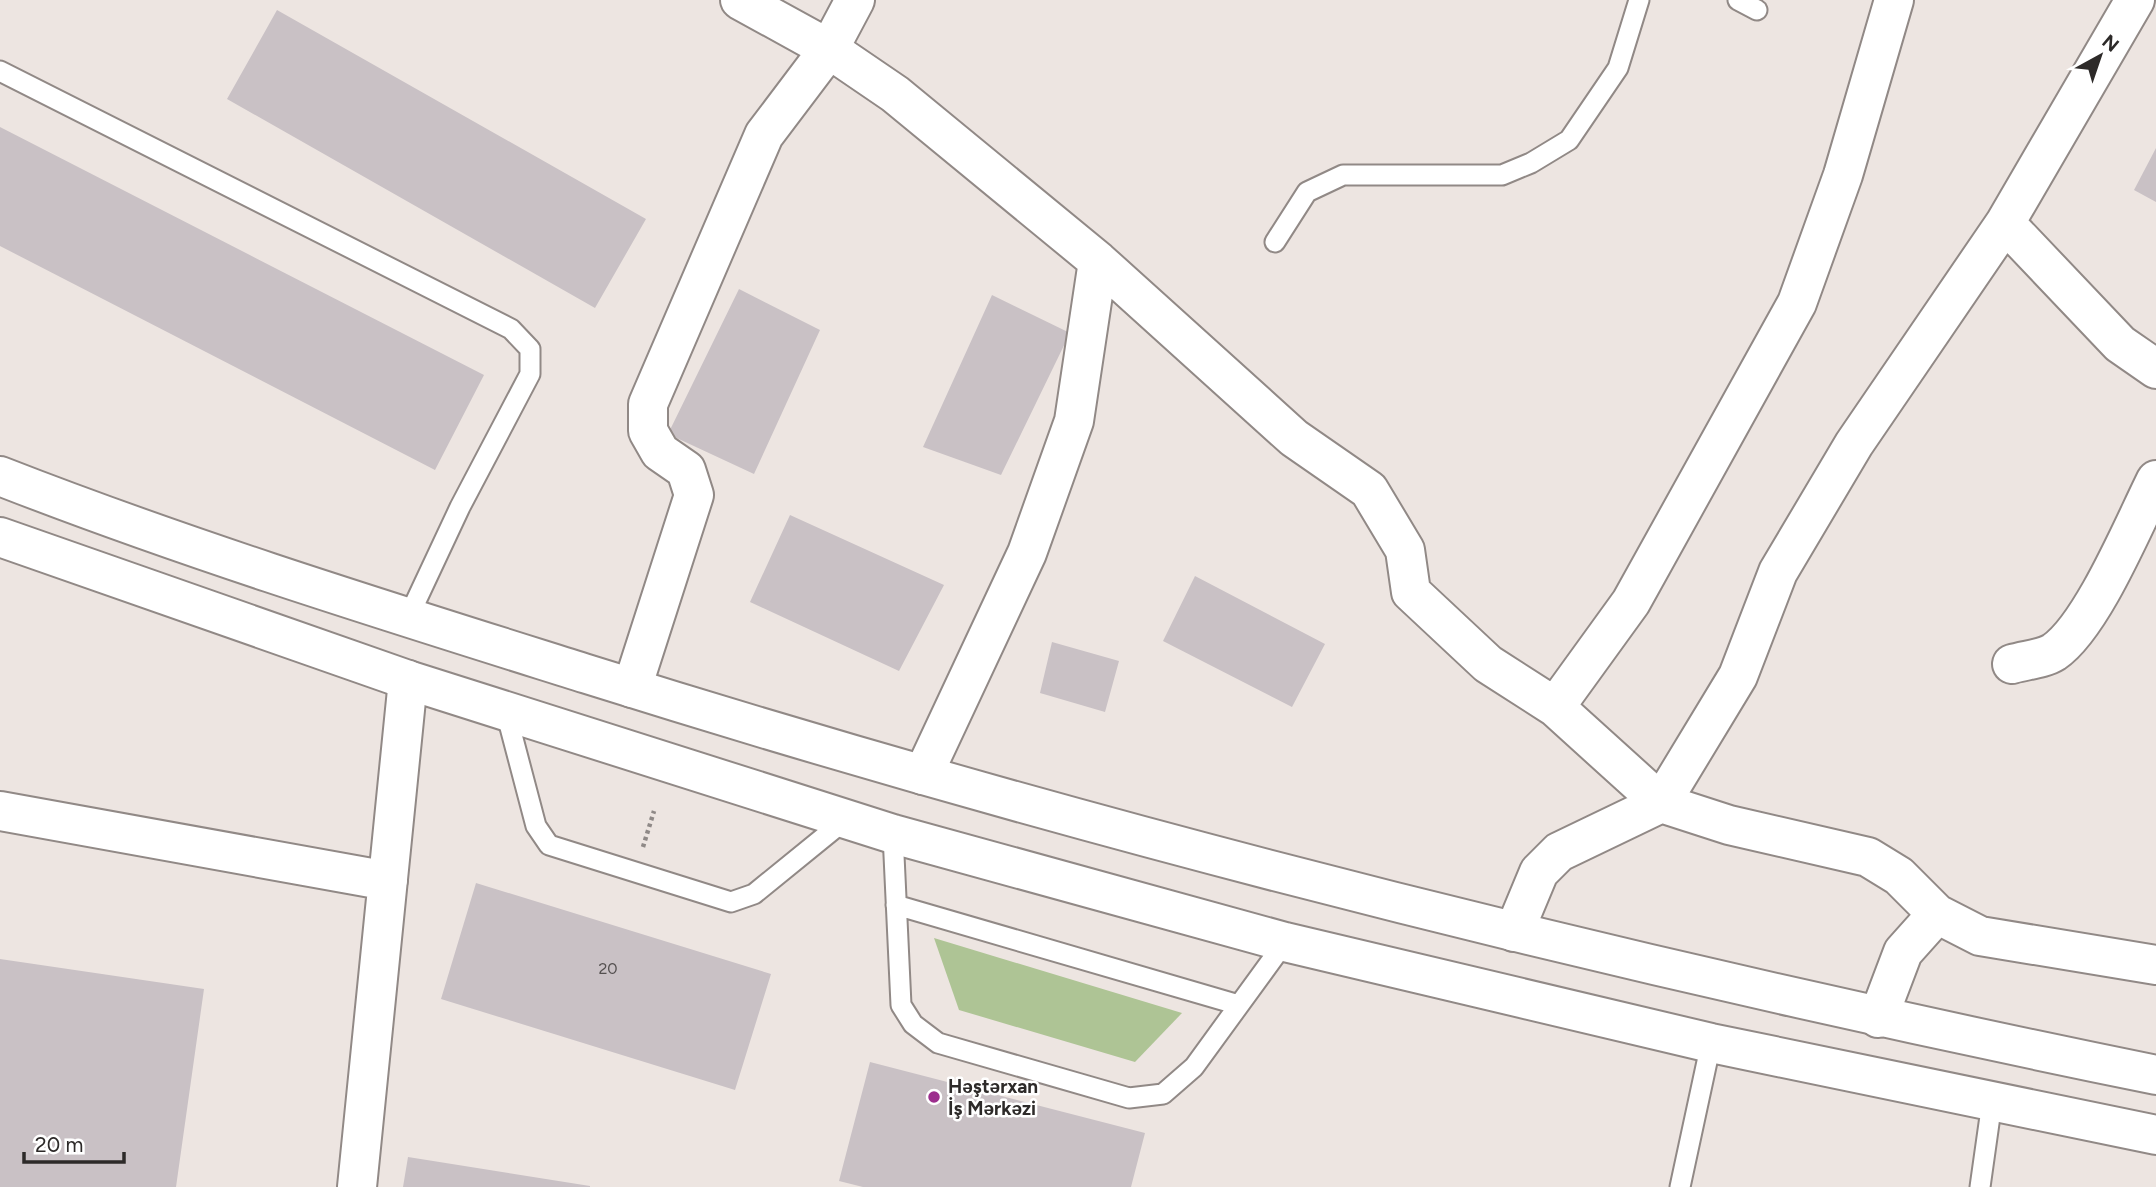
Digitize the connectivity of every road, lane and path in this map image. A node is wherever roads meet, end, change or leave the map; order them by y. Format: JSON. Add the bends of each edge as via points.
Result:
{"nodes":[{"id":1,"x":740,"y":0,"type":"edge"},
{"id":2,"x":855,"y":0,"type":"edge"},
{"id":3,"x":1639,"y":0,"type":"edge"},
{"id":4,"x":1738,"y":0,"type":"edge"},
{"id":5,"x":1894,"y":0,"type":"edge"},
{"id":6,"x":2135,"y":0,"type":"edge"},
{"id":7,"x":1757,"y":10,"type":"dead end"},
{"id":8,"x":829,"y":48,"type":"junction"},
{"id":9,"x":0,"y":71,"type":"edge"},
{"id":10,"x":2005,"y":223,"type":"junction"},
{"id":11,"x":1275,"y":242,"type":"dead end"},
{"id":12,"x":1098,"y":261,"type":"junction"},
{"id":13,"x":2156,"y":369,"type":"edge"},
{"id":14,"x":0,"y":477,"type":"edge"},
{"id":15,"x":2156,"y":480,"type":"edge"},
{"id":16,"x":58,"y":499,"type":"junction"},
{"id":17,"x":0,"y":537,"type":"edge"},
{"id":18,"x":38,"y":552,"type":"junction"},
{"id":19,"x":408,"y":618,"type":"junction"},
{"id":20,"x":2012,"y":664,"type":"dead end"},
{"id":21,"x":408,"y":680,"type":"junction"},
{"id":22,"x":632,"y":688,"type":"junction"},
{"id":23,"x":1555,"y":707,"type":"junction"},
{"id":24,"x":506,"y":712,"type":"junction"},
{"id":25,"x":923,"y":775,"type":"junction"},
{"id":26,"x":1661,"y":803,"type":"junction"},
{"id":27,"x":0,"y":811,"type":"edge"},
{"id":28,"x":653,"y":811,"type":"dead end"},
{"id":29,"x":845,"y":820,"type":"junction"},
{"id":30,"x":892,"y":834,"type":"junction"},
{"id":31,"x":636,"y":872,"type":"junction"},
{"id":32,"x":388,"y":881,"type":"junction"},
{"id":33,"x":896,"y":905,"type":"junction"},
{"id":34,"x":1937,"y":914,"type":"junction"},
{"id":35,"x":1514,"y":932,"type":"junction"},
{"id":36,"x":1285,"y":942,"type":"junction"},
{"id":37,"x":2156,"y":965,"type":"edge"},
{"id":38,"x":1239,"y":1004,"type":"junction"},
{"id":39,"x":1878,"y":1018,"type":"junction"},
{"id":40,"x":1711,"y":1043,"type":"junction"},
{"id":41,"x":2156,"y":1075,"type":"edge"},
{"id":42,"x":1992,"y":1102,"type":"junction"},
{"id":43,"x":2156,"y":1135,"type":"edge"},
{"id":44,"x":357,"y":1187,"type":"edge"},
{"id":45,"x":1680,"y":1187,"type":"edge"},
{"id":46,"x":1980,"y":1187,"type":"edge"}],
"edges":[{"from":1,"to":8,"type":"street"},
{"from":2,"to":8,"type":"street"},
{"from":3,"to":11,"type":"lane","via":[[1618,68],[1569,140],[1502,175],[1343,174],[1307,192]]},
{"from":4,"to":7,"type":"lane"},
{"from":5,"to":23,"type":"street","via":[[1843,175],[1797,303],[1631,602]]},
{"from":6,"to":10,"type":"street"},
{"from":8,"to":12,"type":"street","via":[[895,94]]},
{"from":8,"to":22,"type":"street","via":[[764,135],[648,404],[648,432],[660,452],[686,470],[694,495]]},
{"from":9,"to":19,"type":"lane","via":[[511,329],[530,349],[530,374]]},
{"from":10,"to":13,"type":"street","via":[[2120,344]]},
{"from":10,"to":26,"type":"street","via":[[1854,444],[1778,572],[1738,677]]},
{"from":12,"to":23,"type":"street","via":[[1294,439],[1369,490],[1405,550],[1411,592],[1488,664]]},
{"from":12,"to":25,"type":"street","via":[[1074,421],[1027,553]]},
{"from":14,"to":16,"type":"street"},
{"from":15,"to":20,"type":"street","via":[[2086,616],[2067,642],[2050,654]]},
{"from":16,"to":18,"type":"street"},
{"from":16,"to":19,"type":"street"},
{"from":17,"to":18,"type":"street"},
{"from":18,"to":21,"type":"street"},
{"from":19,"to":22,"type":"street"},
{"from":21,"to":24,"type":"street"},
{"from":21,"to":32,"type":"street"},
{"from":22,"to":25,"type":"street"},
{"from":23,"to":26,"type":"street"},
{"from":24,"to":29,"type":"street"},
{"from":24,"to":31,"type":"lane","via":[[536,826],[549,845]]},
{"from":25,"to":35,"type":"street"},
{"from":26,"to":34,"type":"street","via":[[1729,825],[1868,857],[1899,876]]},
{"from":26,"to":35,"type":"street","via":[[1559,852],[1539,872]]},
{"from":27,"to":32,"type":"street"},
{"from":28,"to":31,"type":"path"},
{"from":29,"to":30,"type":"street"},
{"from":29,"to":31,"type":"lane","via":[[754,894],[731,902]]},
{"from":30,"to":33,"type":"lane"},
{"from":30,"to":36,"type":"street"},
{"from":32,"to":44,"type":"street"},
{"from":33,"to":38,"type":"lane"},
{"from":33,"to":38,"type":"lane","via":[[901,1005],[913,1024],[950,1047],[1129,1098],[1163,1094],[1194,1067]]},
{"from":34,"to":37,"type":"street","via":[[1980,936]]},
{"from":34,"to":39,"type":"street","via":[[1903,952]]},
{"from":35,"to":39,"type":"street"},
{"from":36,"to":38,"type":"lane"},
{"from":36,"to":40,"type":"street"},
{"from":39,"to":41,"type":"street"},
{"from":40,"to":42,"type":"street"},
{"from":40,"to":45,"type":"lane"},
{"from":42,"to":43,"type":"street"},
{"from":42,"to":46,"type":"lane"}]}
